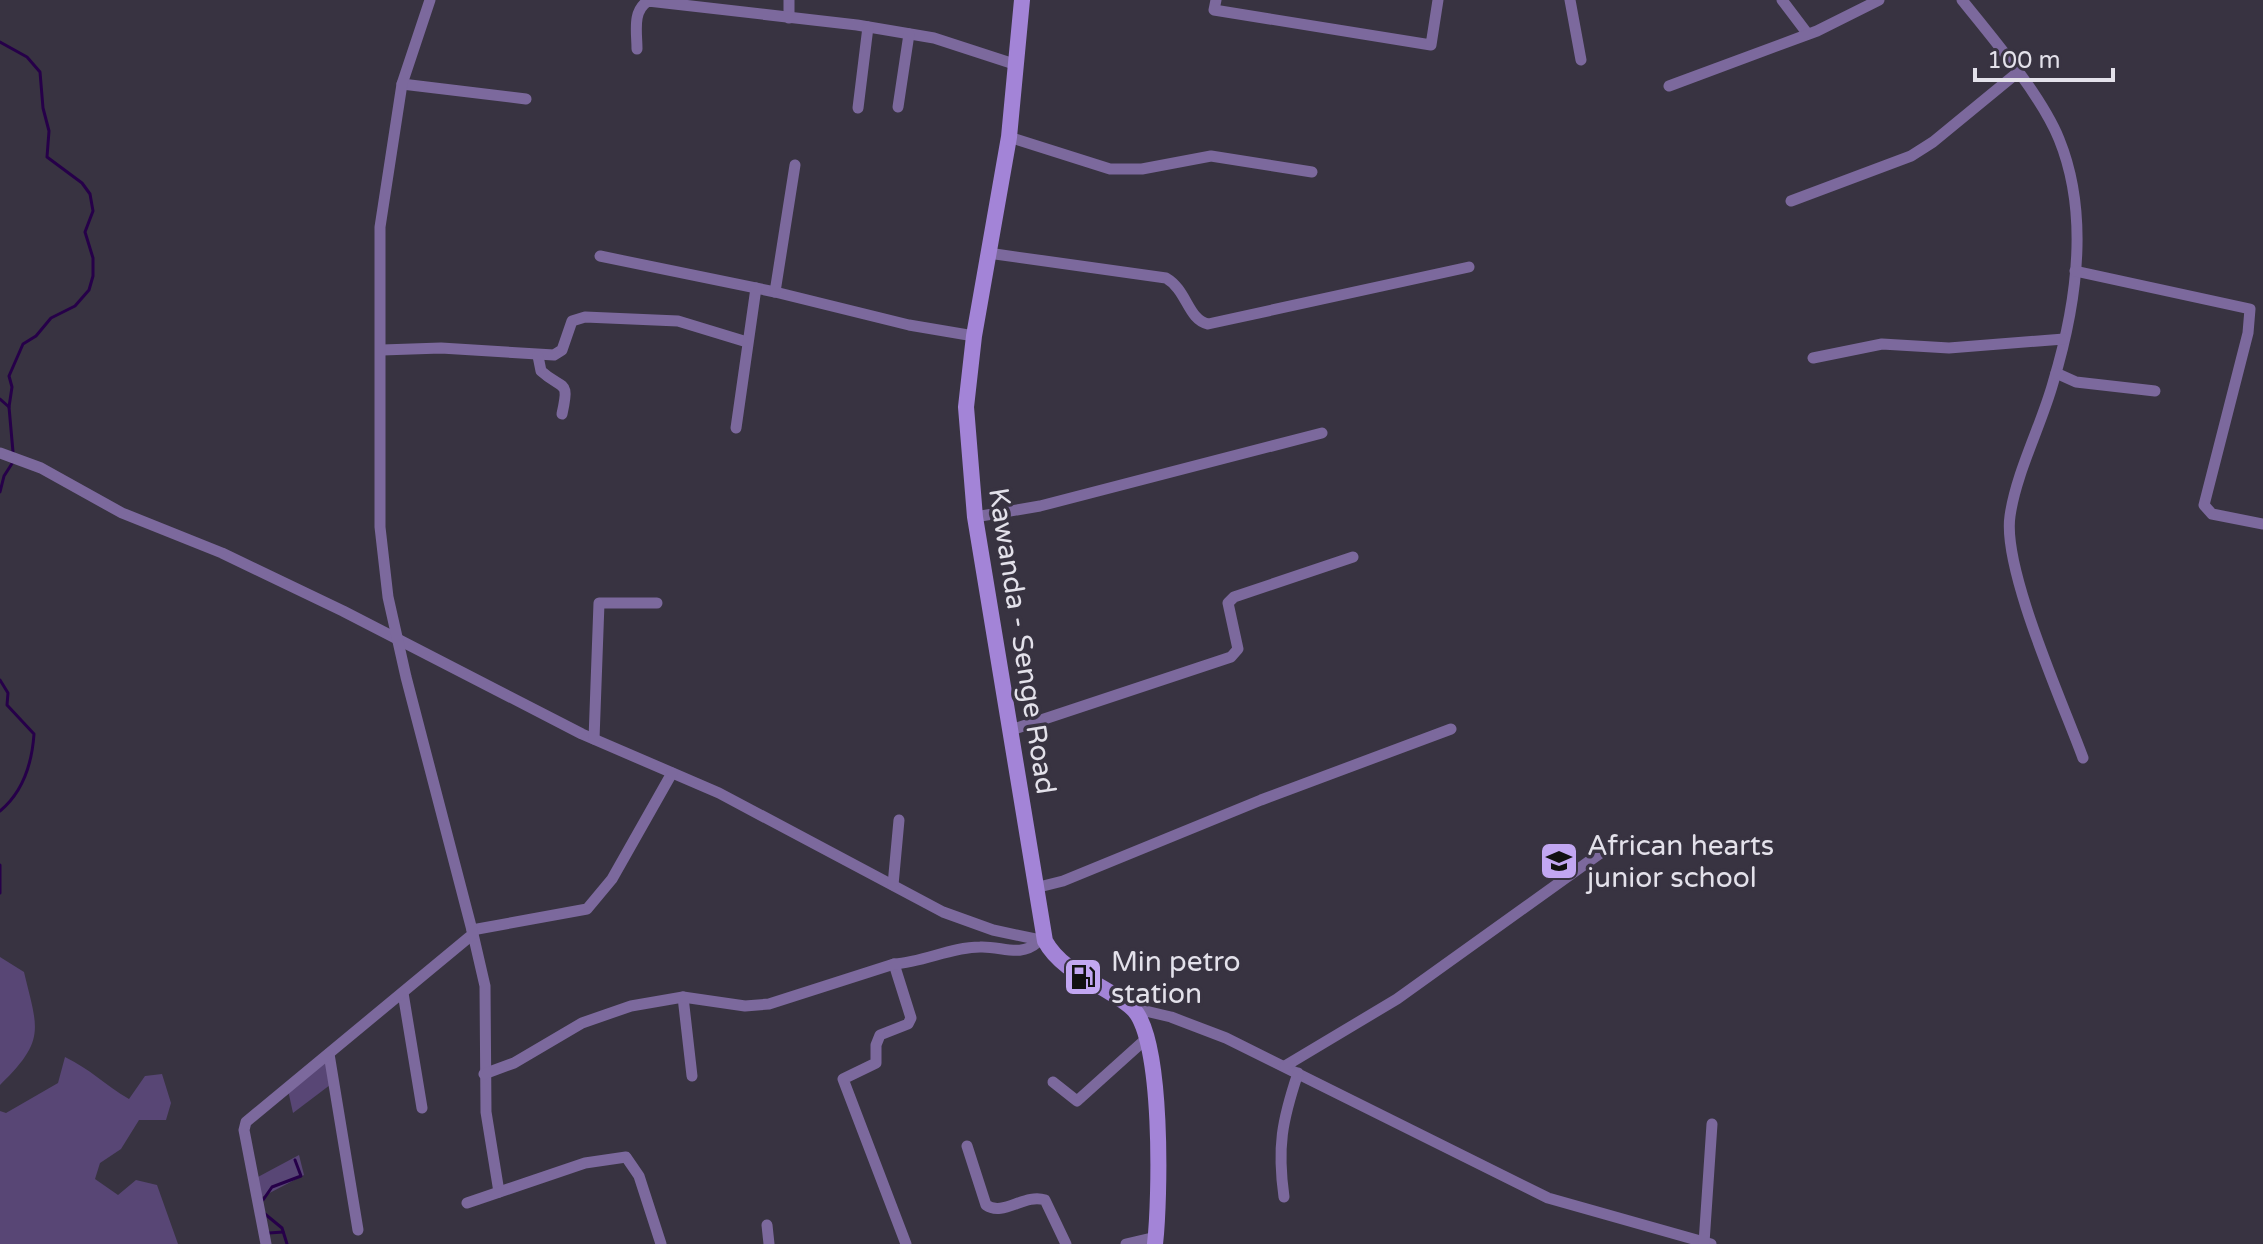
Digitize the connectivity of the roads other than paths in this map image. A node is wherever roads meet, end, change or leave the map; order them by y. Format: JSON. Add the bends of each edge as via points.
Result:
{"nodes":[{"id":1,"x":430,"y":0,"type":"edge"},
{"id":2,"x":789,"y":0,"type":"edge"},
{"id":3,"x":1022,"y":0,"type":"edge"},
{"id":4,"x":1216,"y":0,"type":"edge"},
{"id":5,"x":1438,"y":0,"type":"edge"},
{"id":6,"x":1570,"y":0,"type":"edge"},
{"id":7,"x":1782,"y":0,"type":"edge"},
{"id":8,"x":1879,"y":0,"type":"edge"},
{"id":9,"x":654,"y":1,"type":"edge"},
{"id":10,"x":1968,"y":2,"type":"edge"},
{"id":11,"x":707,"y":5,"type":"edge"},
{"id":12,"x":789,"y":18,"type":"junction"},
{"id":13,"x":868,"y":27,"type":"junction"},
{"id":14,"x":1807,"y":33,"type":"junction"},
{"id":15,"x":909,"y":34,"type":"junction"},
{"id":16,"x":637,"y":49,"type":"dead end"},
{"id":17,"x":1581,"y":60,"type":"dead end"},
{"id":18,"x":1017,"y":65,"type":"junction"},
{"id":19,"x":2017,"y":73,"type":"junction"},
{"id":20,"x":402,"y":84,"type":"junction"},
{"id":21,"x":1669,"y":86,"type":"dead end"},
{"id":22,"x":526,"y":99,"type":"dead end"},
{"id":23,"x":898,"y":107,"type":"dead end"},
{"id":24,"x":858,"y":108,"type":"dead end"},
{"id":25,"x":1009,"y":137,"type":"junction"},
{"id":26,"x":795,"y":165,"type":"dead end"},
{"id":27,"x":1312,"y":172,"type":"dead end"},
{"id":28,"x":1791,"y":201,"type":"dead end"},
{"id":29,"x":988,"y":253,"type":"junction"},
{"id":30,"x":600,"y":256,"type":"dead end"},
{"id":31,"x":1469,"y":267,"type":"dead end"},
{"id":32,"x":2075,"y":271,"type":"junction"},
{"id":33,"x":756,"y":288,"type":"junction"},
{"id":34,"x":775,"y":292,"type":"junction"},
{"id":35,"x":974,"y":336,"type":"junction"},
{"id":36,"x":2064,"y":339,"type":"junction"},
{"id":37,"x":747,"y":342,"type":"junction"},
{"id":38,"x":382,"y":350,"type":"junction"},
{"id":39,"x":538,"y":356,"type":"junction"},
{"id":40,"x":1813,"y":358,"type":"dead end"},
{"id":41,"x":2056,"y":373,"type":"junction"},
{"id":42,"x":2155,"y":391,"type":"dead end"},
{"id":43,"x":562,"y":414,"type":"dead end"},
{"id":44,"x":736,"y":428,"type":"dead end"},
{"id":45,"x":1322,"y":433,"type":"dead end"},
{"id":46,"x":0,"y":453,"type":"edge"},
{"id":47,"x":975,"y":517,"type":"junction"},
{"id":48,"x":2263,"y":524,"type":"edge"},
{"id":49,"x":1353,"y":557,"type":"dead end"},
{"id":50,"x":657,"y":603,"type":"dead end"},
{"id":51,"x":400,"y":639,"type":"junction"},
{"id":52,"x":1451,"y":729,"type":"dead end"},
{"id":53,"x":1011,"y":730,"type":"junction"},
{"id":54,"x":594,"y":739,"type":"junction"},
{"id":55,"x":2083,"y":758,"type":"dead end"},
{"id":56,"x":672,"y":773,"type":"junction"},
{"id":57,"x":899,"y":820,"type":"dead end"},
{"id":58,"x":1602,"y":852,"type":"dead end"},
{"id":59,"x":893,"y":885,"type":"junction"},
{"id":60,"x":1035,"y":888,"type":"junction"},
{"id":61,"x":473,"y":932,"type":"junction"},
{"id":62,"x":1041,"y":942,"type":"junction"},
{"id":63,"x":894,"y":964,"type":"junction"},
{"id":64,"x":403,"y":993,"type":"junction"},
{"id":65,"x":683,"y":997,"type":"junction"},
{"id":66,"x":1133,"y":1008,"type":"junction"},
{"id":67,"x":1147,"y":1038,"type":"junction"},
{"id":68,"x":329,"y":1054,"type":"junction"},
{"id":69,"x":1285,"y":1066,"type":"junction"},
{"id":70,"x":1298,"y":1073,"type":"junction"},
{"id":71,"x":484,"y":1074,"type":"junction"},
{"id":72,"x":692,"y":1076,"type":"dead end"},
{"id":73,"x":1053,"y":1082,"type":"dead end"},
{"id":74,"x":422,"y":1108,"type":"dead end"},
{"id":75,"x":1712,"y":1124,"type":"dead end"},
{"id":76,"x":967,"y":1146,"type":"dead end"},
{"id":77,"x":499,"y":1192,"type":"junction"},
{"id":78,"x":1284,"y":1197,"type":"dead end"},
{"id":79,"x":467,"y":1203,"type":"dead end"},
{"id":80,"x":767,"y":1225,"type":"dead end"},
{"id":81,"x":358,"y":1230,"type":"dead end"},
{"id":82,"x":1155,"y":1240,"type":"edge"},
{"id":83,"x":1707,"y":1243,"type":"edge"},
{"id":84,"x":266,"y":1244,"type":"edge"},
{"id":85,"x":661,"y":1244,"type":"edge"},
{"id":86,"x":769,"y":1244,"type":"edge"},
{"id":87,"x":906,"y":1244,"type":"edge"},
{"id":88,"x":1066,"y":1244,"type":"edge"},
{"id":89,"x":1126,"y":1244,"type":"edge"}],
"edges":[{"from":1,"to":20,"type":"street"},
{"from":2,"to":12,"type":"street"},
{"from":3,"to":18,"type":"street","name":"Kawanda - Senge Road"},
{"from":4,"to":5,"type":"street","via":[[1214,10],[1431,45]]},
{"from":6,"to":17,"type":"street"},
{"from":7,"to":14,"type":"street"},
{"from":8,"to":14,"type":"street"},
{"from":9,"to":11,"type":"street"},
{"from":9,"to":16,"type":"street","via":[[639,8]]},
{"from":10,"to":19,"type":"street"},
{"from":11,"to":12,"type":"street"},
{"from":12,"to":13,"type":"street"},
{"from":13,"to":15,"type":"street"},
{"from":13,"to":24,"type":"street"},
{"from":14,"to":21,"type":"street"},
{"from":15,"to":18,"type":"street"},
{"from":15,"to":23,"type":"street"},
{"from":18,"to":25,"type":"street","name":"Kawanda - Senge Road"},
{"from":19,"to":28,"type":"street","via":[[1911,156]]},
{"from":19,"to":32,"type":"street","via":[[2051,124],[2068,164]]},
{"from":20,"to":22,"type":"street"},
{"from":20,"to":38,"type":"street","via":[[380,227]]},
{"from":25,"to":27,"type":"street","via":[[1110,169],[1142,169],[1211,156]]},
{"from":25,"to":29,"type":"street","name":"Kawanda - Senge Road"},
{"from":26,"to":34,"type":"street"},
{"from":29,"to":31,"type":"street","via":[[1166,278],[1179,286],[1197,319],[1208,324]]},
{"from":29,"to":35,"type":"street","name":"Kawanda - Senge Road"},
{"from":30,"to":33,"type":"street"},
{"from":32,"to":36,"type":"street"},
{"from":32,"to":48,"type":"street","via":[[2250,309],[2204,505],[2212,514]]},
{"from":33,"to":34,"type":"street"},
{"from":33,"to":37,"type":"street"},
{"from":34,"to":35,"type":"street"},
{"from":35,"to":47,"type":"street","name":"Kawanda - Senge Road","via":[[966,407]]},
{"from":36,"to":40,"type":"street","via":[[1949,348],[1882,344]]},
{"from":36,"to":41,"type":"street"},
{"from":37,"to":39,"type":"street","via":[[678,321],[585,317],[572,321],[559,353]]},
{"from":37,"to":44,"type":"street"},
{"from":38,"to":39,"type":"street","via":[[441,348]]},
{"from":38,"to":51,"type":"street","via":[[380,527],[388,597]]},
{"from":39,"to":43,"type":"street","via":[[541,371],[567,392]]},
{"from":41,"to":42,"type":"street","via":[[2076,382]]},
{"from":41,"to":55,"type":"street","via":[[2009,517],[2020,586]]},
{"from":45,"to":47,"type":"street","via":[[1040,506]]},
{"from":46,"to":51,"type":"street"},
{"from":47,"to":53,"type":"street","name":"Kawanda - Senge Road"},
{"from":49,"to":53,"type":"street","via":[[1234,597],[1228,612],[1238,649],[1231,657]]},
{"from":50,"to":54,"type":"street","via":[[599,603]]},
{"from":51,"to":54,"type":"street"},
{"from":51,"to":61,"type":"street"},
{"from":52,"to":60,"type":"street"},
{"from":53,"to":60,"type":"street","name":"Kawanda - Senge Road"},
{"from":54,"to":56,"type":"street"},
{"from":56,"to":59,"type":"street"},
{"from":56,"to":61,"type":"street","via":[[612,879],[587,909]]},
{"from":57,"to":59,"type":"street"},
{"from":58,"to":69,"type":"street","via":[[1397,999]]},
{"from":59,"to":62,"type":"street","via":[[943,912]]},
{"from":60,"to":62,"type":"street","name":"Kawanda - Senge Road"},
{"from":61,"to":64,"type":"street"},
{"from":61,"to":71,"type":"street","via":[[485,986]]},
{"from":62,"to":63,"type":"street","via":[[1026,952],[967,947]]},
{"from":62,"to":66,"type":"street","via":[[1062,962]]},
{"from":63,"to":65,"type":"street","via":[[769,1004]]},
{"from":63,"to":87,"type":"street","via":[[911,1018],[880,1035],[876,1063],[843,1079]]},
{"from":64,"to":68,"type":"street"},
{"from":64,"to":74,"type":"street"},
{"from":65,"to":71,"type":"street","via":[[631,1006],[582,1023],[514,1063]]},
{"from":65,"to":72,"type":"street"},
{"from":66,"to":67,"type":"street"},
{"from":66,"to":69,"type":"street","via":[[1171,1017]]},
{"from":67,"to":73,"type":"street","via":[[1077,1101]]},
{"from":67,"to":82,"type":"street","via":[[1155,1083]]},
{"from":68,"to":81,"type":"street"},
{"from":68,"to":84,"type":"street","via":[[246,1122]]},
{"from":69,"to":70,"type":"street"},
{"from":70,"to":78,"type":"street","via":[[1281,1128]]},
{"from":70,"to":83,"type":"street","via":[[1548,1198]]},
{"from":71,"to":77,"type":"street","via":[[488,1140]]},
{"from":75,"to":83,"type":"street"},
{"from":76,"to":88,"type":"street","via":[[986,1205],[999,1209],[1031,1198],[1045,1200]]},
{"from":77,"to":79,"type":"street"},
{"from":77,"to":85,"type":"street","via":[[585,1163],[626,1157],[639,1176]]},
{"from":80,"to":86,"type":"street"},
{"from":82,"to":89,"type":"street"}]}
